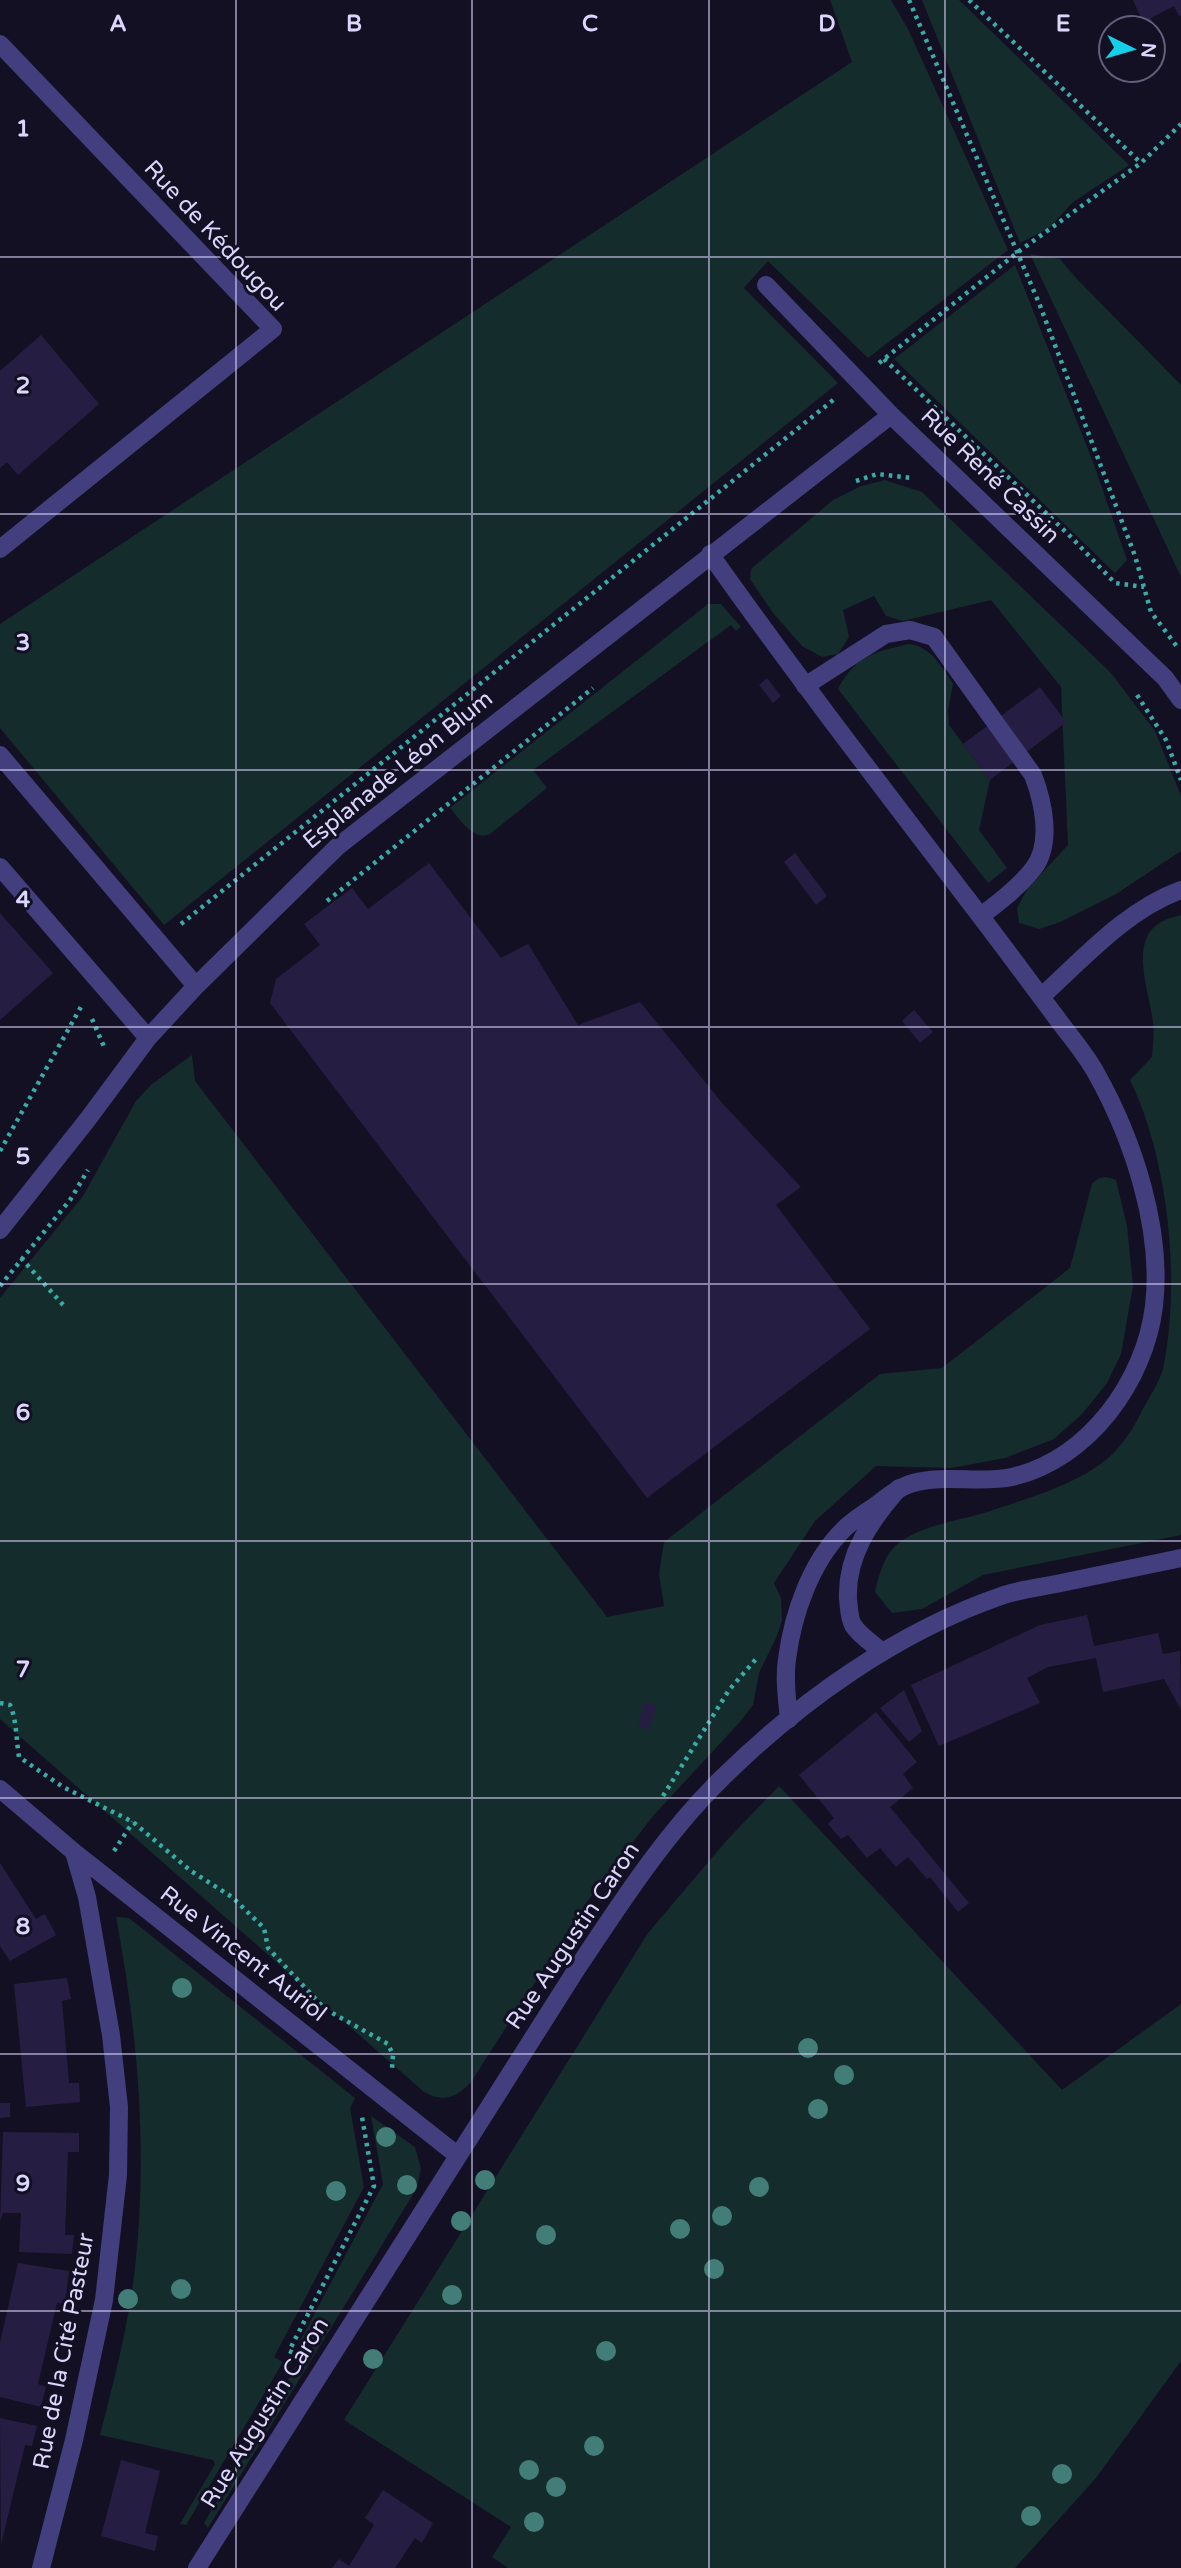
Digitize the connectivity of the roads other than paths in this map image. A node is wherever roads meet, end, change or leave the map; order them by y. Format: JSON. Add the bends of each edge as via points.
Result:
{"nodes":[{"id":1,"x":0,"y":44,"type":"edge"},
{"id":2,"x":766,"y":285,"type":"dead end"},
{"id":3,"x":891,"y":415,"type":"junction"},
{"id":4,"x":0,"y":549,"type":"edge"},
{"id":5,"x":710,"y":554,"type":"junction"},
{"id":6,"x":805,"y":686,"type":"junction"},
{"id":7,"x":1181,"y":700,"type":"edge"},
{"id":8,"x":0,"y":755,"type":"edge"},
{"id":9,"x":0,"y":867,"type":"edge"},
{"id":10,"x":1181,"y":890,"type":"edge"},
{"id":11,"x":981,"y":916,"type":"junction"},
{"id":12,"x":196,"y":986,"type":"junction"},
{"id":13,"x":1041,"y":997,"type":"junction"},
{"id":14,"x":148,"y":1038,"type":"junction"},
{"id":15,"x":0,"y":1230,"type":"edge"},
{"id":16,"x":899,"y":1488,"type":"junction"},
{"id":17,"x":1181,"y":1558,"type":"edge"},
{"id":18,"x":881,"y":1651,"type":"junction"},
{"id":19,"x":789,"y":1719,"type":"junction"},
{"id":20,"x":0,"y":1789,"type":"edge"},
{"id":21,"x":74,"y":1852,"type":"junction"},
{"id":22,"x":457,"y":2155,"type":"junction"},
{"id":23,"x":41,"y":2568,"type":"edge"},
{"id":24,"x":197,"y":2568,"type":"edge"}],
"edges":[{"from":1,"to":4,"type":"street","name":"Rue de Kédougou","via":[[274,329]]},
{"from":2,"to":3,"type":"street","name":"Rue René Cassin"},
{"from":3,"to":5,"type":"street","name":"Esplanade Léon Blum"},
{"from":3,"to":7,"type":"street","name":"Rue René Cassin","via":[[1165,678]]},
{"from":5,"to":6,"type":"street"},
{"from":5,"to":12,"type":"street","name":"Esplanade Léon Blum","via":[[337,847]]},
{"from":6,"to":11,"type":"street"},
{"from":6,"to":11,"type":"street","via":[[886,634],[910,630],[934,638],[1033,775],[1041,796],[1044,841],[1035,867]]},
{"from":8,"to":12,"type":"street"},
{"from":9,"to":14,"type":"street"},
{"from":10,"to":13,"type":"street","via":[[1136,912]]},
{"from":11,"to":13,"type":"street"},
{"from":12,"to":14,"type":"street","name":"Esplanade Léon Blum"},
{"from":13,"to":16,"type":"street","via":[[1095,1071],[1136,1158],[1155,1250],[1154,1307],[1139,1360],[1112,1409],[1076,1446],[1054,1461],[1012,1477],[926,1480]]},
{"from":14,"to":15,"type":"street","name":"Esplanade Léon Blum"},
{"from":16,"to":18,"type":"street","via":[[866,1530],[851,1567],[848,1589],[853,1625]]},
{"from":16,"to":19,"type":"street","via":[[846,1526],[801,1596],[787,1658]]},
{"from":17,"to":18,"type":"street","name":"Rue Augustin Caron","via":[[1006,1594]]},
{"from":18,"to":19,"type":"street","name":"Rue Augustin Caron"},
{"from":19,"to":22,"type":"street","name":"Rue Augustin Caron","via":[[720,1780],[627,1893]]},
{"from":20,"to":21,"type":"street","name":"Rue Vincent Auriol"},
{"from":21,"to":22,"type":"street","name":"Rue Vincent Auriol"},
{"from":21,"to":23,"type":"street","name":"Rue de la Cité Pasteur","via":[[87,1897],[111,2035],[119,2107],[118,2175],[104,2300]]},
{"from":22,"to":24,"type":"street","name":"Rue Augustin Caron"}]}
